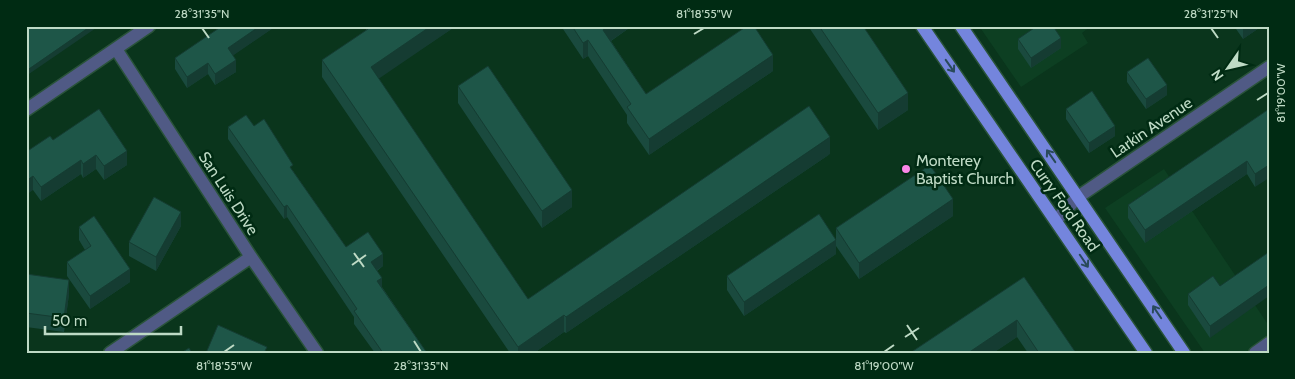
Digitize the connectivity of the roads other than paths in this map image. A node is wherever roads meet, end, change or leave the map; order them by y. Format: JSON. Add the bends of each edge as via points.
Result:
{"nodes":[{"id":1,"x":149,"y":26,"type":"edge"},
{"id":2,"x":922,"y":26,"type":"edge"},
{"id":3,"x":961,"y":26,"type":"edge"},
{"id":4,"x":116,"y":49,"type":"junction"},
{"id":5,"x":1269,"y":67,"type":"edge"},
{"id":6,"x":26,"y":110,"type":"edge"},
{"id":7,"x":1078,"y":196,"type":"junction"},
{"id":8,"x":1056,"y":220,"type":"junction"},
{"id":9,"x":251,"y":257,"type":"junction"},
{"id":10,"x":1269,"y":343,"type":"edge"},
{"id":11,"x":110,"y":353,"type":"edge"},
{"id":12,"x":317,"y":353,"type":"edge"},
{"id":13,"x":1146,"y":353,"type":"edge"},
{"id":14,"x":1184,"y":353,"type":"edge"},
{"id":15,"x":1255,"y":353,"type":"edge"}],
"edges":[{"from":1,"to":4,"type":"street"},
{"from":2,"to":8,"type":"main road","name":"Curry Ford Road","one_way":true},
{"from":7,"to":3,"type":"main road","name":"Curry Ford Road","one_way":true},
{"from":4,"to":6,"type":"street"},
{"from":4,"to":9,"type":"street","name":"San Luis Drive"},
{"from":5,"to":7,"type":"street","name":"Larkin Avenue"},
{"from":7,"to":8,"type":"street","name":"Larkin Avenue"},
{"from":14,"to":7,"type":"main road","name":"Curry Ford Road","one_way":true},
{"from":8,"to":13,"type":"main road","name":"Curry Ford Road","one_way":true},
{"from":9,"to":11,"type":"street"},
{"from":9,"to":12,"type":"street","name":"San Luis Drive"},
{"from":10,"to":15,"type":"street"}]}
